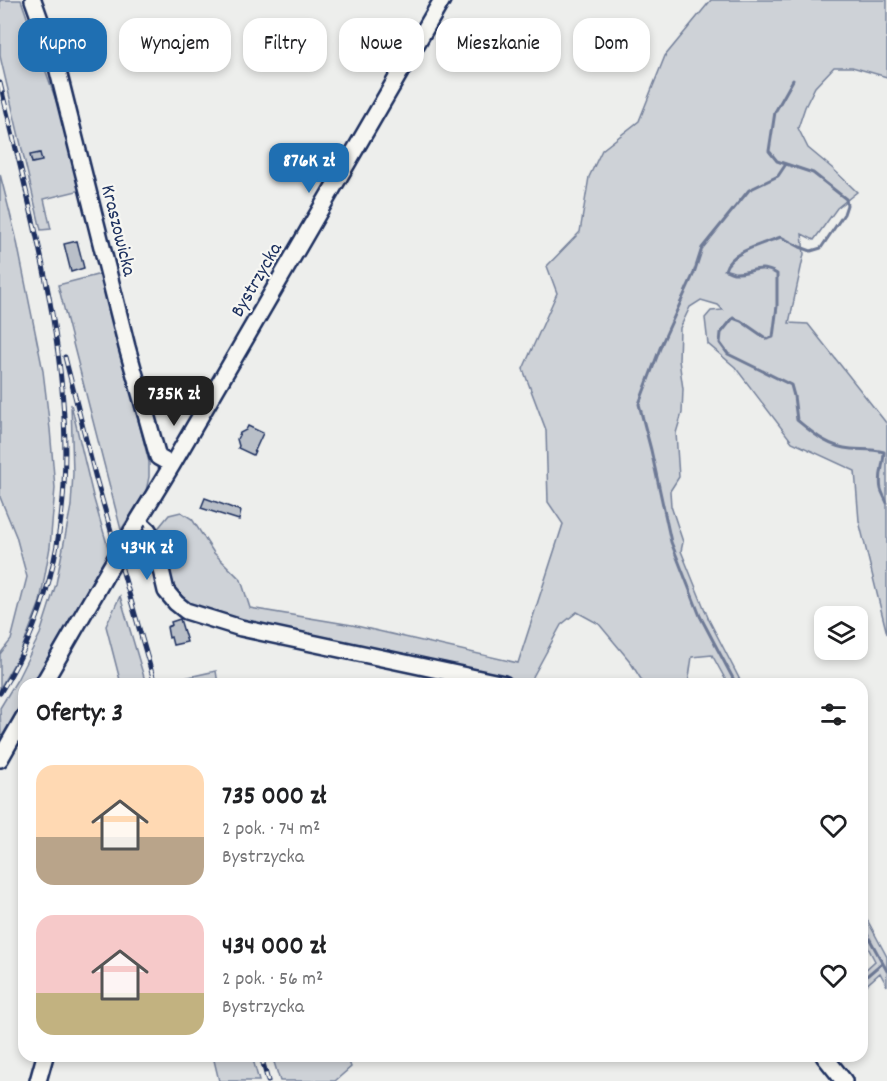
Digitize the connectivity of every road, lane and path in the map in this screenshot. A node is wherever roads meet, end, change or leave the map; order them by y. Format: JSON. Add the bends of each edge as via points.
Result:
{"nodes":[{"id":1,"x":33,"y":0,"type":"edge"},
{"id":2,"x":442,"y":0,"type":"edge"},
{"id":3,"x":172,"y":465,"type":"junction"},
{"id":4,"x":138,"y":521,"type":"junction"},
{"id":5,"x":47,"y":678,"type":"edge"},
{"id":6,"x":476,"y":678,"type":"edge"},
{"id":7,"x":18,"y":728,"type":"edge"},
{"id":8,"x":0,"y":759,"type":"edge"},
{"id":9,"x":43,"y":1062,"type":"edge"},
{"id":10,"x":829,"y":1062,"type":"edge"},
{"id":11,"x":38,"y":1081,"type":"edge"},
{"id":12,"x":844,"y":1081,"type":"edge"}],
"edges":[{"from":1,"to":3,"type":"street","name":"Kraszowicka","via":[[57,67],[158,457]]},
{"from":2,"to":3,"type":"street","name":"Bystrzycka"},
{"from":3,"to":4,"type":"street","name":"Bystrzycka"},
{"from":4,"to":5,"type":"street","name":"Bystrzycka","bridge":true},
{"from":4,"to":6,"type":"street","via":[[154,540],[166,591],[186,611],[262,633]]},
{"from":7,"to":8,"type":"street"},
{"from":9,"to":11,"type":"street"},
{"from":10,"to":12,"type":"street"}]}
